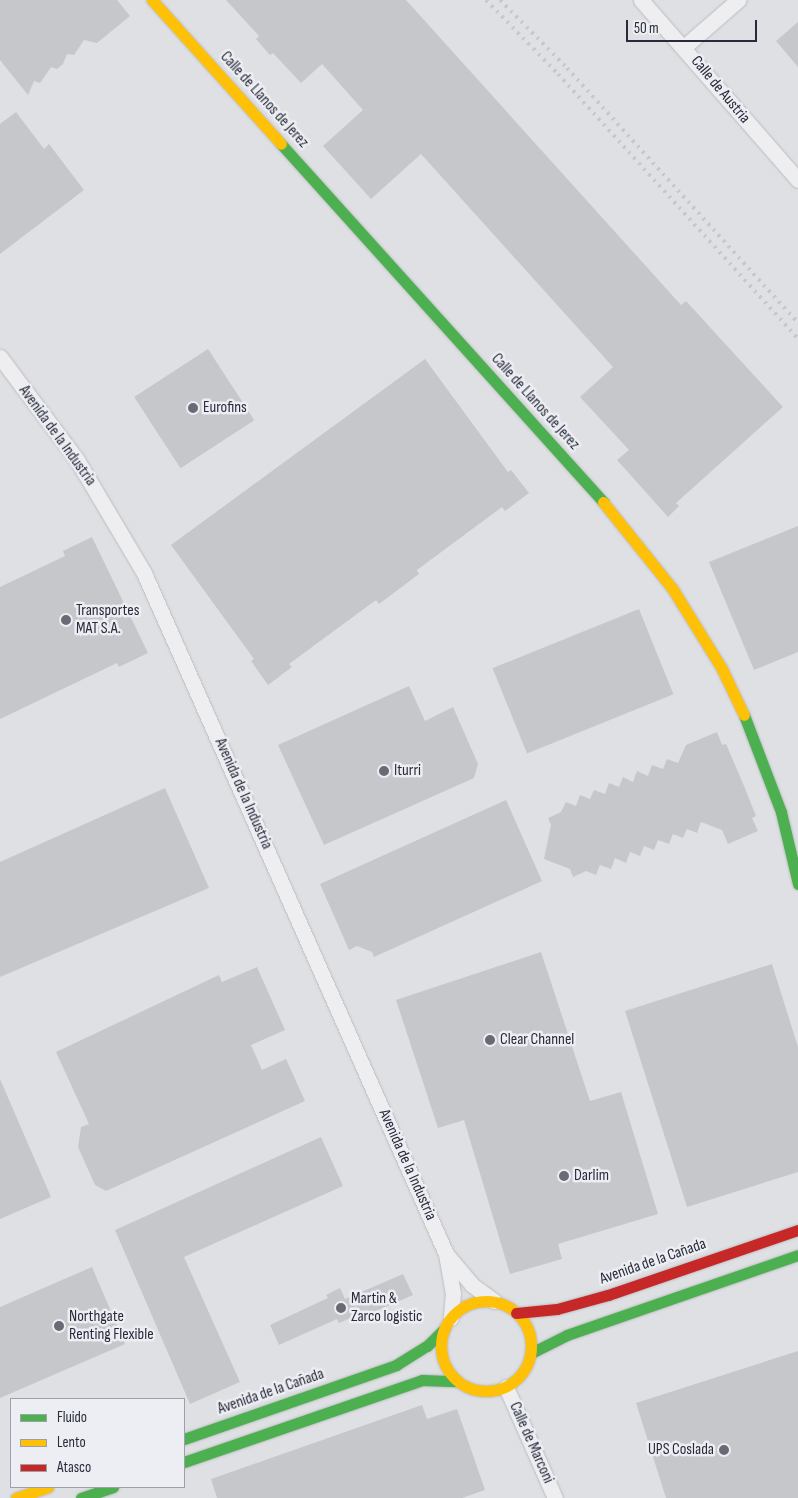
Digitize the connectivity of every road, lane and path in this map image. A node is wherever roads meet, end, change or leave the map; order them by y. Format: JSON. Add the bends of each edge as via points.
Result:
{"nodes":[{"id":1,"x":152,"y":0,"type":"edge"},
{"id":2,"x":641,"y":0,"type":"edge"},
{"id":3,"x":738,"y":0,"type":"edge"},
{"id":4,"x":684,"y":47,"type":"junction"},
{"id":5,"x":798,"y":180,"type":"edge"},
{"id":6,"x":0,"y":357,"type":"edge"},
{"id":7,"x":798,"y":884,"type":"edge"},
{"id":8,"x":798,"y":1230,"type":"edge"},
{"id":9,"x":446,"y":1254,"type":"junction"},
{"id":10,"x":798,"y":1255,"type":"edge"},
{"id":11,"x":494,"y":1301,"type":"junction"},
{"id":12,"x":516,"y":1313,"type":"junction"},
{"id":13,"x":448,"y":1323,"type":"junction"},
{"id":14,"x":531,"y":1353,"type":"junction"},
{"id":15,"x":457,"y":1381,"type":"junction"},
{"id":16,"x":506,"y":1387,"type":"junction"},
{"id":17,"x":185,"y":1440,"type":"edge"},
{"id":18,"x":185,"y":1462,"type":"edge"},
{"id":19,"x":45,"y":1488,"type":"edge"},
{"id":20,"x":111,"y":1488,"type":"edge"},
{"id":21,"x":16,"y":1498,"type":"edge"},
{"id":22,"x":81,"y":1498,"type":"edge"},
{"id":23,"x":555,"y":1498,"type":"edge"}],
"edges":[{"from":1,"to":7,"type":"street","name":"Calle de Llanos de Jerez","via":[[604,503],[672,588],[721,666],[755,740],[781,812]]},
{"from":2,"to":4,"type":"street","name":"Calle de Austria"},
{"from":3,"to":4,"type":"street"},
{"from":4,"to":5,"type":"street","name":"Calle de Austria"},
{"from":6,"to":9,"type":"street","name":"Avenida de la Industria","via":[[77,460],[144,572]]},
{"from":8,"to":12,"type":"street","name":"Avenida de la Cañada","via":[[608,1295],[557,1309]]},
{"from":9,"to":11,"type":"street","name":"Avenida de la Industria","via":[[472,1285]]},
{"from":9,"to":13,"type":"street","name":"Avenida de la Industria","via":[[452,1293]]},
{"from":10,"to":14,"type":"street","via":[[583,1329]]},
{"from":11,"to":12,"type":"street"},
{"from":11,"to":13,"type":"street","via":[[463,1307]]},
{"from":12,"to":14,"type":"street","via":[[530,1337]]},
{"from":13,"to":15,"type":"street","via":[[442,1356]]},
{"from":13,"to":17,"type":"street","name":"Avenida de la Cañada","via":[[427,1346],[396,1365]]},
{"from":14,"to":16,"type":"street","via":[[526,1368]]},
{"from":15,"to":16,"type":"street","via":[[480,1392]]},
{"from":15,"to":18,"type":"street","via":[[422,1380]]},
{"from":16,"to":23,"type":"street","name":"Calle de Marconi"},
{"from":19,"to":21,"type":"street"},
{"from":20,"to":22,"type":"street"}]}
